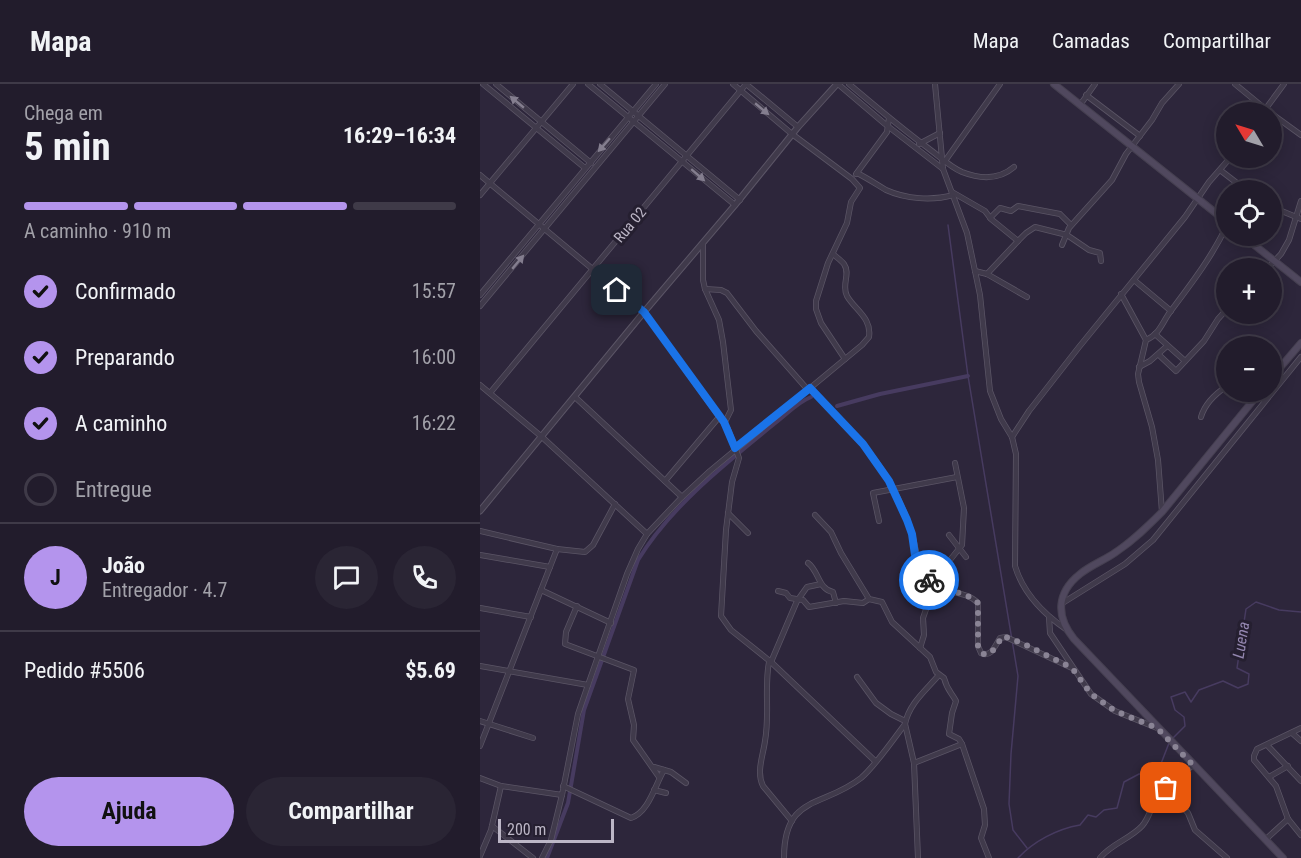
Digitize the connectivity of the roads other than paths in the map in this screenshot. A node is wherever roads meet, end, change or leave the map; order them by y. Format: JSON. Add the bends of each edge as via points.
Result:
{"nodes":[{"id":1,"x":496,"y":84,"type":"edge"},
{"id":2,"x":573,"y":84,"type":"edge"},
{"id":3,"x":588,"y":84,"type":"edge"},
{"id":4,"x":600,"y":84,"type":"edge"},
{"id":5,"x":656,"y":84,"type":"edge"},
{"id":6,"x":665,"y":84,"type":"edge"},
{"id":7,"x":733,"y":84,"type":"edge"},
{"id":8,"x":746,"y":84,"type":"edge"},
{"id":9,"x":837,"y":84,"type":"edge"},
{"id":10,"x":849,"y":84,"type":"edge"},
{"id":11,"x":935,"y":84,"type":"edge"},
{"id":12,"x":1000,"y":84,"type":"edge"},
{"id":13,"x":1054,"y":84,"type":"edge"},
{"id":14,"x":1095,"y":84,"type":"edge"},
{"id":15,"x":1179,"y":84,"type":"edge"},
{"id":16,"x":1235,"y":84,"type":"edge"},
{"id":17,"x":1284,"y":84,"type":"edge"},
{"id":18,"x":485,"y":85,"type":"edge"},
{"id":19,"x":741,"y":91,"type":"junction"},
{"id":20,"x":480,"y":93,"type":"edge"},
{"id":21,"x":1086,"y":95,"type":"junction"},
{"id":22,"x":1256,"y":102,"type":"edge"},
{"id":23,"x":1273,"y":102,"type":"edge"},
{"id":24,"x":1080,"y":105,"type":"junction"},
{"id":25,"x":633,"y":111,"type":"junction"},
{"id":26,"x":638,"y":115,"type":"junction"},
{"id":27,"x":629,"y":117,"type":"junction"},
{"id":28,"x":889,"y":118,"type":"junction"},
{"id":29,"x":634,"y":121,"type":"junction"},
{"id":30,"x":541,"y":122,"type":"junction"},
{"id":31,"x":1282,"y":122,"type":"edge"},
{"id":32,"x":798,"y":127,"type":"junction"},
{"id":33,"x":888,"y":127,"type":"junction"},
{"id":34,"x":536,"y":128,"type":"junction"},
{"id":35,"x":792,"y":134,"type":"junction"},
{"id":36,"x":940,"y":134,"type":"junction"},
{"id":37,"x":1301,"y":135,"type":"edge"},
{"id":38,"x":1140,"y":136,"type":"junction"},
{"id":39,"x":921,"y":142,"type":"junction"},
{"id":40,"x":1132,"y":146,"type":"junction"},
{"id":41,"x":916,"y":149,"type":"junction"},
{"id":42,"x":686,"y":156,"type":"junction"},
{"id":43,"x":944,"y":160,"type":"junction"},
{"id":44,"x":682,"y":161,"type":"junction"},
{"id":45,"x":590,"y":162,"type":"junction"},
{"id":46,"x":595,"y":166,"type":"junction"},
{"id":47,"x":1014,"y":167,"type":"dead end"},
{"id":48,"x":585,"y":168,"type":"junction"},
{"id":49,"x":943,"y":169,"type":"junction"},
{"id":50,"x":1220,"y":170,"type":"joint"},
{"id":51,"x":590,"y":172,"type":"junction"},
{"id":52,"x":857,"y":173,"type":"junction"},
{"id":53,"x":480,"y":175,"type":"edge"},
{"id":54,"x":852,"y":179,"type":"junction"},
{"id":55,"x":1233,"y":180,"type":"edge"},
{"id":56,"x":490,"y":183,"type":"junction"},
{"id":57,"x":952,"y":194,"type":"junction"},
{"id":58,"x":480,"y":195,"type":"edge"},
{"id":59,"x":1198,"y":199,"type":"junction"},
{"id":60,"x":740,"y":200,"type":"junction"},
{"id":61,"x":1301,"y":201,"type":"edge"},
{"id":62,"x":735,"y":206,"type":"junction"},
{"id":63,"x":1282,"y":211,"type":"edge"},
{"id":64,"x":1216,"y":214,"type":"edge"},
{"id":65,"x":990,"y":218,"type":"junction"},
{"id":66,"x":1298,"y":218,"type":"edge"},
{"id":67,"x":539,"y":224,"type":"junction"},
{"id":68,"x":1071,"y":225,"type":"junction"},
{"id":69,"x":545,"y":229,"type":"junction"},
{"id":70,"x":1067,"y":235,"type":"junction"},
{"id":71,"x":1018,"y":242,"type":"junction"},
{"id":72,"x":703,"y":244,"type":"junction"},
{"id":73,"x":1062,"y":245,"type":"dead end"},
{"id":74,"x":1216,"y":246,"type":"edge"},
{"id":75,"x":1255,"y":246,"type":"edge"},
{"id":76,"x":833,"y":254,"type":"junction"},
{"id":77,"x":1270,"y":258,"type":"edge"},
{"id":78,"x":1276,"y":258,"type":"edge"},
{"id":79,"x":1101,"y":261,"type":"dead end"},
{"id":80,"x":1282,"y":267,"type":"edge"},
{"id":81,"x":593,"y":270,"type":"junction"},
{"id":82,"x":975,"y":271,"type":"junction"},
{"id":83,"x":987,"y":274,"type":"junction"},
{"id":84,"x":1134,"y":280,"type":"junction"},
{"id":85,"x":1301,"y":282,"type":"edge"},
{"id":86,"x":705,"y":289,"type":"junction"},
{"id":87,"x":1121,"y":294,"type":"junction"},
{"id":88,"x":480,"y":295,"type":"edge"},
{"id":89,"x":1027,"y":297,"type":"dead end"},
{"id":90,"x":480,"y":306,"type":"edge"},
{"id":91,"x":1171,"y":311,"type":"junction"},
{"id":92,"x":644,"y":312,"type":"junction"},
{"id":93,"x":1216,"y":322,"type":"edge"},
{"id":94,"x":1155,"y":334,"type":"junction"},
{"id":95,"x":1146,"y":340,"type":"junction"},
{"id":96,"x":1301,"y":343,"type":"edge"},
{"id":97,"x":1167,"y":346,"type":"junction"},
{"id":98,"x":1159,"y":355,"type":"junction"},
{"id":99,"x":1301,"y":357,"type":"edge"},
{"id":100,"x":845,"y":359,"type":"junction"},
{"id":101,"x":1185,"y":361,"type":"junction"},
{"id":102,"x":1282,"y":365,"type":"edge"},
{"id":103,"x":1139,"y":367,"type":"junction"},
{"id":104,"x":480,"y":385,"type":"edge"},
{"id":105,"x":809,"y":389,"type":"junction"},
{"id":106,"x":490,"y":393,"type":"junction"},
{"id":107,"x":1216,"y":394,"type":"edge"},
{"id":108,"x":575,"y":397,"type":"junction"},
{"id":109,"x":1252,"y":402,"type":"edge"},
{"id":110,"x":720,"y":416,"type":"junction"},
{"id":111,"x":1201,"y":417,"type":"dead end"},
{"id":112,"x":724,"y":422,"type":"junction"},
{"id":113,"x":1012,"y":437,"type":"junction"},
{"id":114,"x":542,"y":438,"type":"junction"},
{"id":115,"x":736,"y":448,"type":"junction"},
{"id":116,"x":955,"y":464,"type":"dead end"},
{"id":117,"x":957,"y":477,"type":"junction"},
{"id":118,"x":665,"y":481,"type":"junction"},
{"id":119,"x":894,"y":489,"type":"junction"},
{"id":120,"x":682,"y":496,"type":"junction"},
{"id":121,"x":615,"y":504,"type":"junction"},
{"id":122,"x":480,"y":511,"type":"edge"},
{"id":123,"x":1162,"y":512,"type":"junction"},
{"id":124,"x":728,"y":513,"type":"junction"},
{"id":125,"x":815,"y":515,"type":"dead end"},
{"id":126,"x":879,"y":521,"type":"dead end"},
{"id":127,"x":480,"y":531,"type":"edge"},
{"id":128,"x":748,"y":533,"type":"dead end"},
{"id":129,"x":647,"y":534,"type":"junction"},
{"id":130,"x":950,"y":535,"type":"dead end"},
{"id":131,"x":556,"y":549,"type":"junction"},
{"id":132,"x":960,"y":549,"type":"junction"},
{"id":133,"x":480,"y":555,"type":"edge"},
{"id":134,"x":966,"y":557,"type":"dead end"},
{"id":135,"x":808,"y":563,"type":"dead end"},
{"id":136,"x":550,"y":567,"type":"junction"},
{"id":137,"x":821,"y":584,"type":"junction"},
{"id":138,"x":935,"y":586,"type":"junction"},
{"id":139,"x":541,"y":590,"type":"junction"},
{"id":140,"x":778,"y":591,"type":"dead end"},
{"id":141,"x":870,"y":598,"type":"junction"},
{"id":142,"x":799,"y":599,"type":"junction"},
{"id":143,"x":836,"y":603,"type":"junction"},
{"id":144,"x":1061,"y":604,"type":"junction"},
{"id":145,"x":577,"y":606,"type":"junction"},
{"id":146,"x":480,"y":608,"type":"edge"},
{"id":147,"x":531,"y":617,"type":"junction"},
{"id":148,"x":1049,"y":617,"type":"junction"},
{"id":149,"x":611,"y":623,"type":"junction"},
{"id":150,"x":1067,"y":630,"type":"junction"},
{"id":151,"x":920,"y":648,"type":"junction"},
{"id":152,"x":600,"y":657,"type":"junction"},
{"id":153,"x":770,"y":662,"type":"junction"},
{"id":154,"x":480,"y":666,"type":"edge"},
{"id":155,"x":1072,"y":668,"type":"junction"},
{"id":156,"x":510,"y":671,"type":"junction"},
{"id":157,"x":938,"y":676,"type":"junction"},
{"id":158,"x":857,"y":677,"type":"dead end"},
{"id":159,"x":588,"y":685,"type":"junction"},
{"id":160,"x":480,"y":722,"type":"edge"},
{"id":161,"x":489,"y":723,"type":"junction"},
{"id":162,"x":905,"y":723,"type":"junction"},
{"id":163,"x":1301,"y":728,"type":"edge"},
{"id":164,"x":1159,"y":730,"type":"junction"},
{"id":165,"x":1292,"y":733,"type":"junction"},
{"id":166,"x":533,"y":738,"type":"dead end"},
{"id":167,"x":1301,"y":741,"type":"edge"},
{"id":168,"x":962,"y":744,"type":"junction"},
{"id":169,"x":1267,"y":745,"type":"junction"},
{"id":170,"x":480,"y":746,"type":"edge"},
{"id":171,"x":875,"y":761,"type":"junction"},
{"id":172,"x":914,"y":763,"type":"junction"},
{"id":173,"x":1193,"y":765,"type":"junction"},
{"id":174,"x":1288,"y":766,"type":"junction"},
{"id":175,"x":654,"y":767,"type":"junction"},
{"id":176,"x":664,"y":770,"type":"junction"},
{"id":177,"x":659,"y":777,"type":"junction"},
{"id":178,"x":1269,"y":777,"type":"junction"},
{"id":179,"x":480,"y":778,"type":"edge"},
{"id":180,"x":1301,"y":781,"type":"edge"},
{"id":181,"x":686,"y":783,"type":"dead end"},
{"id":182,"x":501,"y":786,"type":"junction"},
{"id":183,"x":563,"y":786,"type":"junction"},
{"id":184,"x":1166,"y":788,"type":"junction"},
{"id":185,"x":654,"y":790,"type":"junction"},
{"id":186,"x":666,"y":793,"type":"dead end"},
{"id":187,"x":562,"y":795,"type":"junction"},
{"id":188,"x":1288,"y":819,"type":"junction"},
{"id":189,"x":792,"y":821,"type":"junction"},
{"id":190,"x":492,"y":826,"type":"junction"},
{"id":191,"x":1301,"y":835,"type":"edge"},
{"id":192,"x":1265,"y":840,"type":"junction"},
{"id":193,"x":480,"y":856,"type":"edge"},
{"id":194,"x":988,"y":857,"type":"edge"},
{"id":195,"x":533,"y":858,"type":"edge"},
{"id":196,"x":542,"y":858,"type":"edge"},
{"id":197,"x":784,"y":858,"type":"edge"},
{"id":198,"x":918,"y":858,"type":"edge"},
{"id":199,"x":1100,"y":858,"type":"edge"},
{"id":200,"x":1227,"y":858,"type":"edge"},
{"id":201,"x":1283,"y":858,"type":"edge"}],
"edges":[{"from":30,"to":1,"type":"street","one_way":true},
{"from":2,"to":30,"type":"street"},
{"from":3,"to":27,"type":"street"},
{"from":4,"to":25,"type":"street"},
{"from":5,"to":25,"type":"street"},
{"from":6,"to":26,"type":"street"},
{"from":7,"to":19,"type":"street"},
{"from":8,"to":19,"type":"street","name":"Rua 02"},
{"from":8,"to":32,"type":"street"},
{"from":9,"to":32,"type":"street"},
{"from":9,"to":33,"type":"street"},
{"from":10,"to":28,"type":"street"},
{"from":11,"to":36,"type":"street"},
{"from":12,"to":43,"type":"street"},
{"from":13,"to":24,"type":"main road"},
{"from":14,"to":21,"type":"street"},
{"from":15,"to":38,"type":"street"},
{"from":16,"to":22,"type":"street"},
{"from":17,"to":23,"type":"street"},
{"from":18,"to":20,"type":"street"},
{"from":18,"to":34,"type":"street"},
{"from":19,"to":35,"type":"street","one_way":true},
{"from":19,"to":42,"type":"street","name":"Rua 02"},
{"from":21,"to":24,"type":"street"},
{"from":21,"to":38,"type":"street"},
{"from":24,"to":40,"type":"main road"},
{"from":25,"to":26,"type":"street"},
{"from":25,"to":27,"type":"street"},
{"from":26,"to":29,"type":"street"},
{"from":26,"to":42,"type":"street"},
{"from":27,"to":29,"type":"street"},
{"from":27,"to":45,"type":"street","one_way":true},
{"from":28,"to":33,"type":"street"},
{"from":28,"to":39,"type":"street"},
{"from":29,"to":44,"type":"street"},
{"from":29,"to":46,"type":"street"},
{"from":30,"to":34,"type":"street"},
{"from":30,"to":45,"type":"street"},
{"from":31,"to":37,"type":"street"},
{"from":32,"to":35,"type":"street"},
{"from":33,"to":41,"type":"street"},
{"from":33,"to":52,"type":"street"},
{"from":34,"to":48,"type":"street"},
{"from":34,"to":56,"type":"street"},
{"from":35,"to":54,"type":"street"},
{"from":35,"to":60,"type":"street"},
{"from":36,"to":39,"type":"street"},
{"from":36,"to":43,"type":"street"},
{"from":38,"to":40,"type":"street"},
{"from":39,"to":41,"type":"street"},
{"from":39,"to":43,"type":"street"},
{"from":40,"to":59,"type":"main road"},
{"from":40,"to":68,"type":"street","via":[[1112,180]]},
{"from":41,"to":49,"type":"street"},
{"from":42,"to":44,"type":"street","name":"Rua 02"},
{"from":42,"to":60,"type":"street"},
{"from":43,"to":47,"type":"street","via":[[964,173],[984,177],[1002,176]]},
{"from":43,"to":49,"type":"street"},
{"from":44,"to":62,"type":"street","one_way":true},
{"from":44,"to":81,"type":"street","name":"Rua 02"},
{"from":45,"to":46,"type":"street"},
{"from":45,"to":48,"type":"street"},
{"from":46,"to":51,"type":"street"},
{"from":48,"to":51,"type":"street"},
{"from":48,"to":67,"type":"street"},
{"from":49,"to":57,"type":"street"},
{"from":50,"to":55,"type":"street"},
{"from":50,"to":59,"type":"street"},
{"from":51,"to":69,"type":"street"},
{"from":52,"to":54,"type":"street"},
{"from":52,"to":57,"type":"street","via":[[887,190],[909,196],[935,200]]},
{"from":53,"to":56,"type":"street"},
{"from":54,"to":76,"type":"street","via":[[860,188],[851,202],[847,223]]},
{"from":56,"to":58,"type":"street"},
{"from":56,"to":67,"type":"street"},
{"from":57,"to":65,"type":"street","via":[[978,206]]},
{"from":57,"to":82,"type":"street","via":[[967,233]]},
{"from":59,"to":64,"type":"main road"},
{"from":59,"to":84,"type":"street"},
{"from":60,"to":62,"type":"street"},
{"from":61,"to":66,"type":"street"},
{"from":62,"to":72,"type":"street"},
{"from":63,"to":66,"type":"street"},
{"from":65,"to":68,"type":"street","via":[[1000,208],[1011,211],[1018,206],[1060,214]]},
{"from":65,"to":71,"type":"street"},
{"from":66,"to":78,"type":"street"},
{"from":67,"to":69,"type":"street"},
{"from":67,"to":88,"type":"street"},
{"from":68,"to":70,"type":"street"},
{"from":69,"to":81,"type":"street"},
{"from":90,"to":69,"type":"street","one_way":true},
{"from":70,"to":71,"type":"street","via":[[1035,227]]},
{"from":70,"to":73,"type":"street"},
{"from":70,"to":79,"type":"street","via":[[1100,253]]},
{"from":71,"to":83,"type":"street"},
{"from":72,"to":86,"type":"street"},
{"from":72,"to":92,"type":"street"},
{"from":74,"to":91,"type":"street"},
{"from":75,"to":77,"type":"main road"},
{"from":76,"to":100,"type":"street","via":[[816,309]]},
{"from":76,"to":100,"type":"street","via":[[844,264],[848,275],[846,293],[867,321],[870,332],[867,341]]},
{"from":80,"to":85,"type":"main road"},
{"from":81,"to":92,"type":"street"},
{"from":81,"to":106,"type":"street","name":"Rua 02"},
{"from":82,"to":83,"type":"street"},
{"from":82,"to":113,"type":"street","via":[[990,391]]},
{"from":83,"to":89,"type":"street"},
{"from":84,"to":87,"type":"street"},
{"from":84,"to":91,"type":"street"},
{"from":86,"to":105,"type":"street","via":[[727,293]]},
{"from":86,"to":112,"type":"street","via":[[719,320],[723,342],[730,407]]},
{"from":87,"to":95,"type":"street"},
{"from":87,"to":113,"type":"street"},
{"from":91,"to":94,"type":"street"},
{"from":92,"to":108,"type":"street"},
{"from":92,"to":110,"type":"street"},
{"from":93,"to":101,"type":"street"},
{"from":94,"to":95,"type":"street"},
{"from":94,"to":97,"type":"street"},
{"from":95,"to":103,"type":"street"},
{"from":96,"to":102,"type":"main road"},
{"from":97,"to":98,"type":"street"},
{"from":97,"to":101,"type":"street"},
{"from":98,"to":101,"type":"street","via":[[1176,371]]},
{"from":98,"to":103,"type":"street"},
{"from":99,"to":144,"type":"street","via":[[1153,540],[1125,564]]},
{"from":100,"to":105,"type":"street"},
{"from":103,"to":123,"type":"street","via":[[1139,382],[1158,460]]},
{"from":104,"to":106,"type":"street"},
{"from":105,"to":115,"type":"street"},
{"from":105,"to":119,"type":"street","via":[[863,444]]},
{"from":106,"to":114,"type":"street"},
{"from":107,"to":111,"type":"street"},
{"from":108,"to":114,"type":"street"},
{"from":108,"to":118,"type":"street"},
{"from":109,"to":123,"type":"main road"},
{"from":110,"to":112,"type":"street"},
{"from":110,"to":118,"type":"street"},
{"from":112,"to":115,"type":"street"},
{"from":113,"to":148,"type":"street","via":[[1016,454],[1014,566],[1027,591]]},
{"from":114,"to":121,"type":"street"},
{"from":114,"to":122,"type":"street"},
{"from":115,"to":120,"type":"street"},
{"from":115,"to":124,"type":"street","via":[[739,458]]},
{"from":116,"to":117,"type":"street"},
{"from":117,"to":119,"type":"street"},
{"from":117,"to":132,"type":"street","via":[[964,513]]},
{"from":118,"to":120,"type":"street"},
{"from":119,"to":126,"type":"street","via":[[873,494]]},
{"from":119,"to":138,"type":"street","via":[[912,534],[915,555]]},
{"from":120,"to":129,"type":"street"},
{"from":121,"to":129,"type":"street"},
{"from":121,"to":131,"type":"street","via":[[588,551]]},
{"from":123,"to":144,"type":"main road","via":[[1134,539],[1079,575]]},
{"from":124,"to":128,"type":"street"},
{"from":124,"to":153,"type":"street","via":[[721,616],[731,630]]},
{"from":125,"to":141,"type":"street","via":[[831,532]]},
{"from":127,"to":131,"type":"street"},
{"from":129,"to":149,"type":"street","via":[[627,574]]},
{"from":130,"to":132,"type":"street"},
{"from":131,"to":136,"type":"street"},
{"from":132,"to":134,"type":"street"},
{"from":132,"to":138,"type":"street","via":[[941,570]]},
{"from":133,"to":136,"type":"street"},
{"from":135,"to":137,"type":"street"},
{"from":136,"to":139,"type":"street"},
{"from":137,"to":142,"type":"street","via":[[807,587]]},
{"from":137,"to":143,"type":"street","via":[[833,592]]},
{"from":138,"to":151,"type":"street","via":[[923,618]]},
{"from":138,"to":155,"type":"street","via":[[978,603],[978,646],[983,654],[991,653],[1000,638],[1006,637]]},
{"from":139,"to":145,"type":"street"},
{"from":139,"to":147,"type":"street"},
{"from":140,"to":142,"type":"street"},
{"from":141,"to":143,"type":"street","via":[[863,603]]},
{"from":141,"to":151,"type":"street","via":[[882,602],[892,622]]},
{"from":142,"to":143,"type":"street","via":[[809,607]]},
{"from":142,"to":153,"type":"street"},
{"from":144,"to":150,"type":"main road"},
{"from":145,"to":149,"type":"street"},
{"from":145,"to":152,"type":"street","via":[[565,644]]},
{"from":146,"to":147,"type":"street"},
{"from":147,"to":156,"type":"street"},
{"from":148,"to":150,"type":"street"},
{"from":148,"to":155,"type":"street","via":[[1050,633]]},
{"from":149,"to":152,"type":"street"},
{"from":150,"to":164,"type":"main road"},
{"from":151,"to":157,"type":"street","via":[[930,657]]},
{"from":152,"to":159,"type":"street"},
{"from":152,"to":175,"type":"street","via":[[634,670],[628,699],[633,740]]},
{"from":153,"to":171,"type":"street"},
{"from":153,"to":189,"type":"street","via":[[760,779]]},
{"from":154,"to":156,"type":"street"},
{"from":155,"to":164,"type":"street","via":[[1091,694],[1115,711]]},
{"from":156,"to":159,"type":"street"},
{"from":156,"to":161,"type":"street"},
{"from":157,"to":162,"type":"street","via":[[915,701]]},
{"from":157,"to":168,"type":"street","via":[[944,678],[956,701],[949,734]]},
{"from":158,"to":162,"type":"street","via":[[876,703]]},
{"from":159,"to":183,"type":"street"},
{"from":160,"to":161,"type":"street"},
{"from":161,"to":166,"type":"street"},
{"from":161,"to":170,"type":"street"},
{"from":162,"to":171,"type":"street"},
{"from":162,"to":172,"type":"street"},
{"from":163,"to":165,"type":"street"},
{"from":164,"to":173,"type":"main road"},
{"from":165,"to":167,"type":"street"},
{"from":165,"to":169,"type":"street"},
{"from":168,"to":172,"type":"street"},
{"from":168,"to":194,"type":"street","via":[[984,809],[981,838]]},
{"from":169,"to":174,"type":"street"},
{"from":169,"to":178,"type":"street","via":[[1257,749],[1254,760]]},
{"from":171,"to":189,"type":"street","via":[[859,780],[804,806]]},
{"from":172,"to":198,"type":"street"},
{"from":173,"to":184,"type":"street"},
{"from":173,"to":192,"type":"main road"},
{"from":174,"to":178,"type":"street"},
{"from":174,"to":180,"type":"street"},
{"from":175,"to":176,"type":"street"},
{"from":175,"to":177,"type":"street"},
{"from":176,"to":177,"type":"street"},
{"from":176,"to":181,"type":"street"},
{"from":177,"to":185,"type":"street"},
{"from":178,"to":188,"type":"street"},
{"from":179,"to":182,"type":"street"},
{"from":182,"to":187,"type":"street"},
{"from":182,"to":190,"type":"street"},
{"from":183,"to":185,"type":"street","via":[[631,818]]},
{"from":183,"to":187,"type":"street"},
{"from":184,"to":199,"type":"street","via":[[1156,798],[1144,824]]},
{"from":184,"to":200,"type":"street","via":[[1184,807],[1195,830]]},
{"from":185,"to":186,"type":"street"},
{"from":187,"to":196,"type":"street","via":[[551,840]]},
{"from":188,"to":191,"type":"street"},
{"from":188,"to":192,"type":"street"},
{"from":189,"to":197,"type":"street","via":[[786,833]]},
{"from":190,"to":193,"type":"street"},
{"from":190,"to":195,"type":"street"},
{"from":192,"to":201,"type":"main road"}]}
